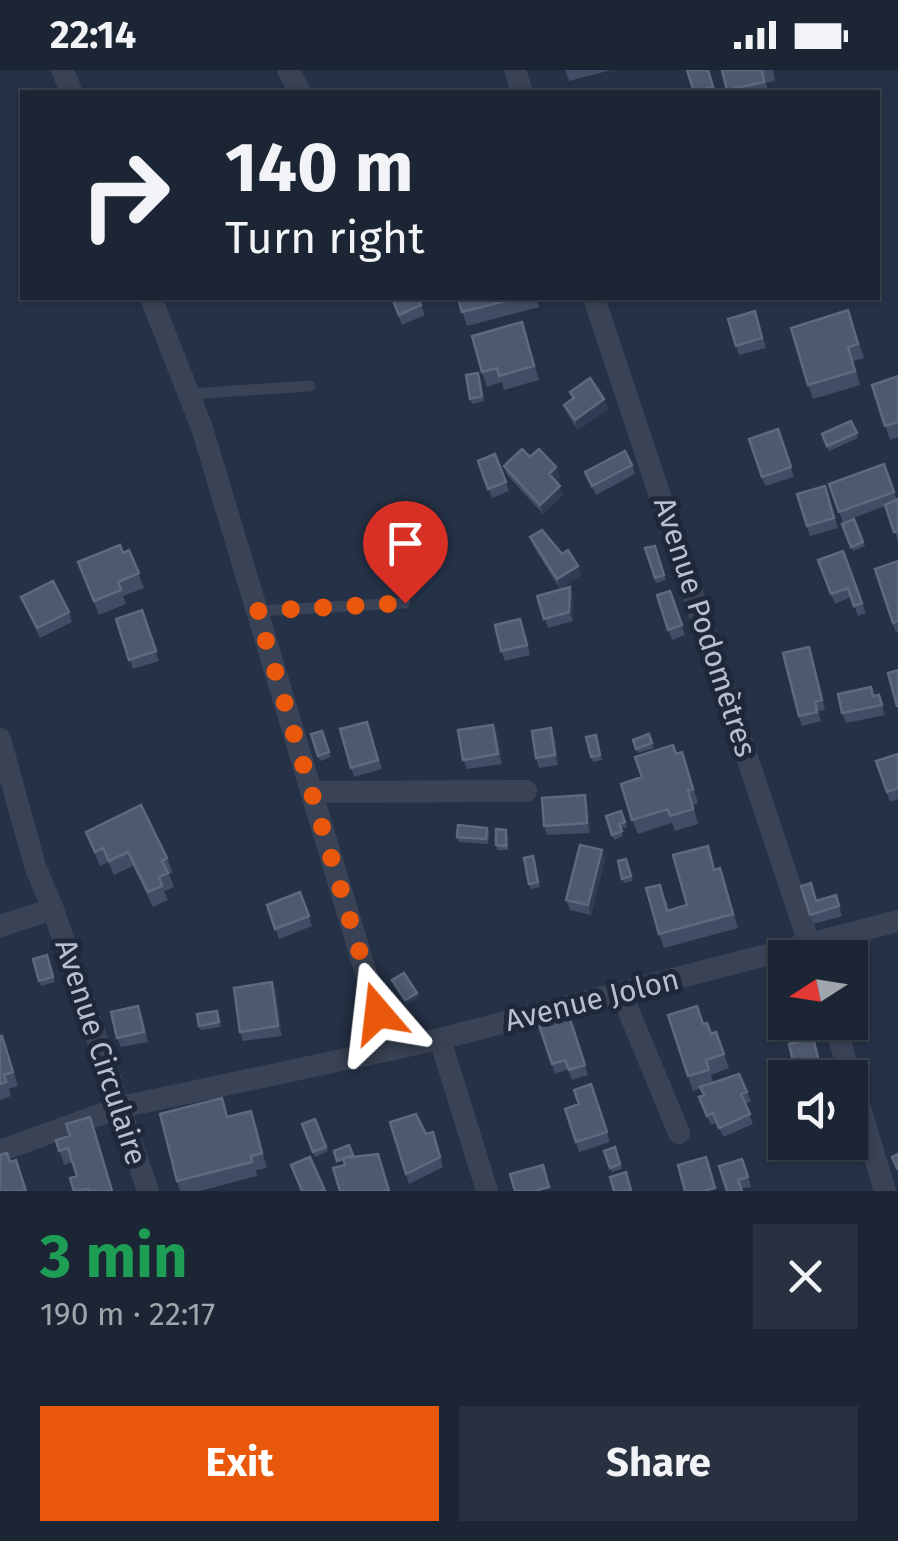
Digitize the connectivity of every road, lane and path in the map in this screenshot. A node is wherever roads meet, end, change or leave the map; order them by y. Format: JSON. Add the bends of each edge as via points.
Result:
{"nodes":[{"id":1,"x":151,"y":300,"type":"edge"},
{"id":2,"x":595,"y":300,"type":"edge"},
{"id":3,"x":310,"y":386,"type":"dead end"},
{"id":4,"x":189,"y":394,"type":"junction"},
{"id":5,"x":405,"y":603,"type":"dead end"},
{"id":6,"x":257,"y":611,"type":"junction"},
{"id":7,"x":0,"y":739,"type":"edge"},
{"id":8,"x":526,"y":790,"type":"dead end"},
{"id":9,"x":311,"y":792,"type":"junction"},
{"id":10,"x":53,"y":909,"type":"junction"},
{"id":11,"x":898,"y":922,"type":"edge"},
{"id":12,"x":0,"y":926,"type":"edge"},
{"id":13,"x":808,"y":940,"type":"edge"},
{"id":14,"x":845,"y":940,"type":"edge"},
{"id":15,"x":768,"y":961,"type":"edge"},
{"id":16,"x":622,"y":995,"type":"junction"},
{"id":17,"x":440,"y":1039,"type":"junction"},
{"id":18,"x":839,"y":1040,"type":"edge"},
{"id":19,"x":389,"y":1050,"type":"junction"},
{"id":20,"x":121,"y":1107,"type":"junction"},
{"id":21,"x":679,"y":1133,"type":"dead end"},
{"id":22,"x":0,"y":1151,"type":"edge"},
{"id":23,"x":148,"y":1191,"type":"edge"},
{"id":24,"x":487,"y":1191,"type":"edge"},
{"id":25,"x":885,"y":1191,"type":"edge"}],
"edges":[{"from":1,"to":4,"type":"street"},
{"from":2,"to":13,"type":"street","name":"Avenue Podomètres"},
{"from":3,"to":4,"type":"lane"},
{"from":4,"to":6,"type":"street"},
{"from":5,"to":6,"type":"lane"},
{"from":6,"to":9,"type":"street"},
{"from":7,"to":10,"type":"street"},
{"from":8,"to":9,"type":"street"},
{"from":9,"to":19,"type":"street"},
{"from":10,"to":12,"type":"street","name":"Avenue Circulaire"},
{"from":10,"to":20,"type":"street","name":"Avenue Circulaire"},
{"from":11,"to":14,"type":"street","name":"Avenue Jolon"},
{"from":15,"to":16,"type":"street","name":"Avenue Jolon"},
{"from":16,"to":17,"type":"street","name":"Avenue Jolon"},
{"from":16,"to":21,"type":"street"},
{"from":17,"to":19,"type":"street","name":"Avenue Jolon"},
{"from":17,"to":24,"type":"street"},
{"from":18,"to":25,"type":"street"},
{"from":19,"to":20,"type":"street","name":"Avenue Jolon"},
{"from":20,"to":22,"type":"street","name":"Avenue Jolon"},
{"from":20,"to":23,"type":"street","name":"Avenue Circulaire"}]}
